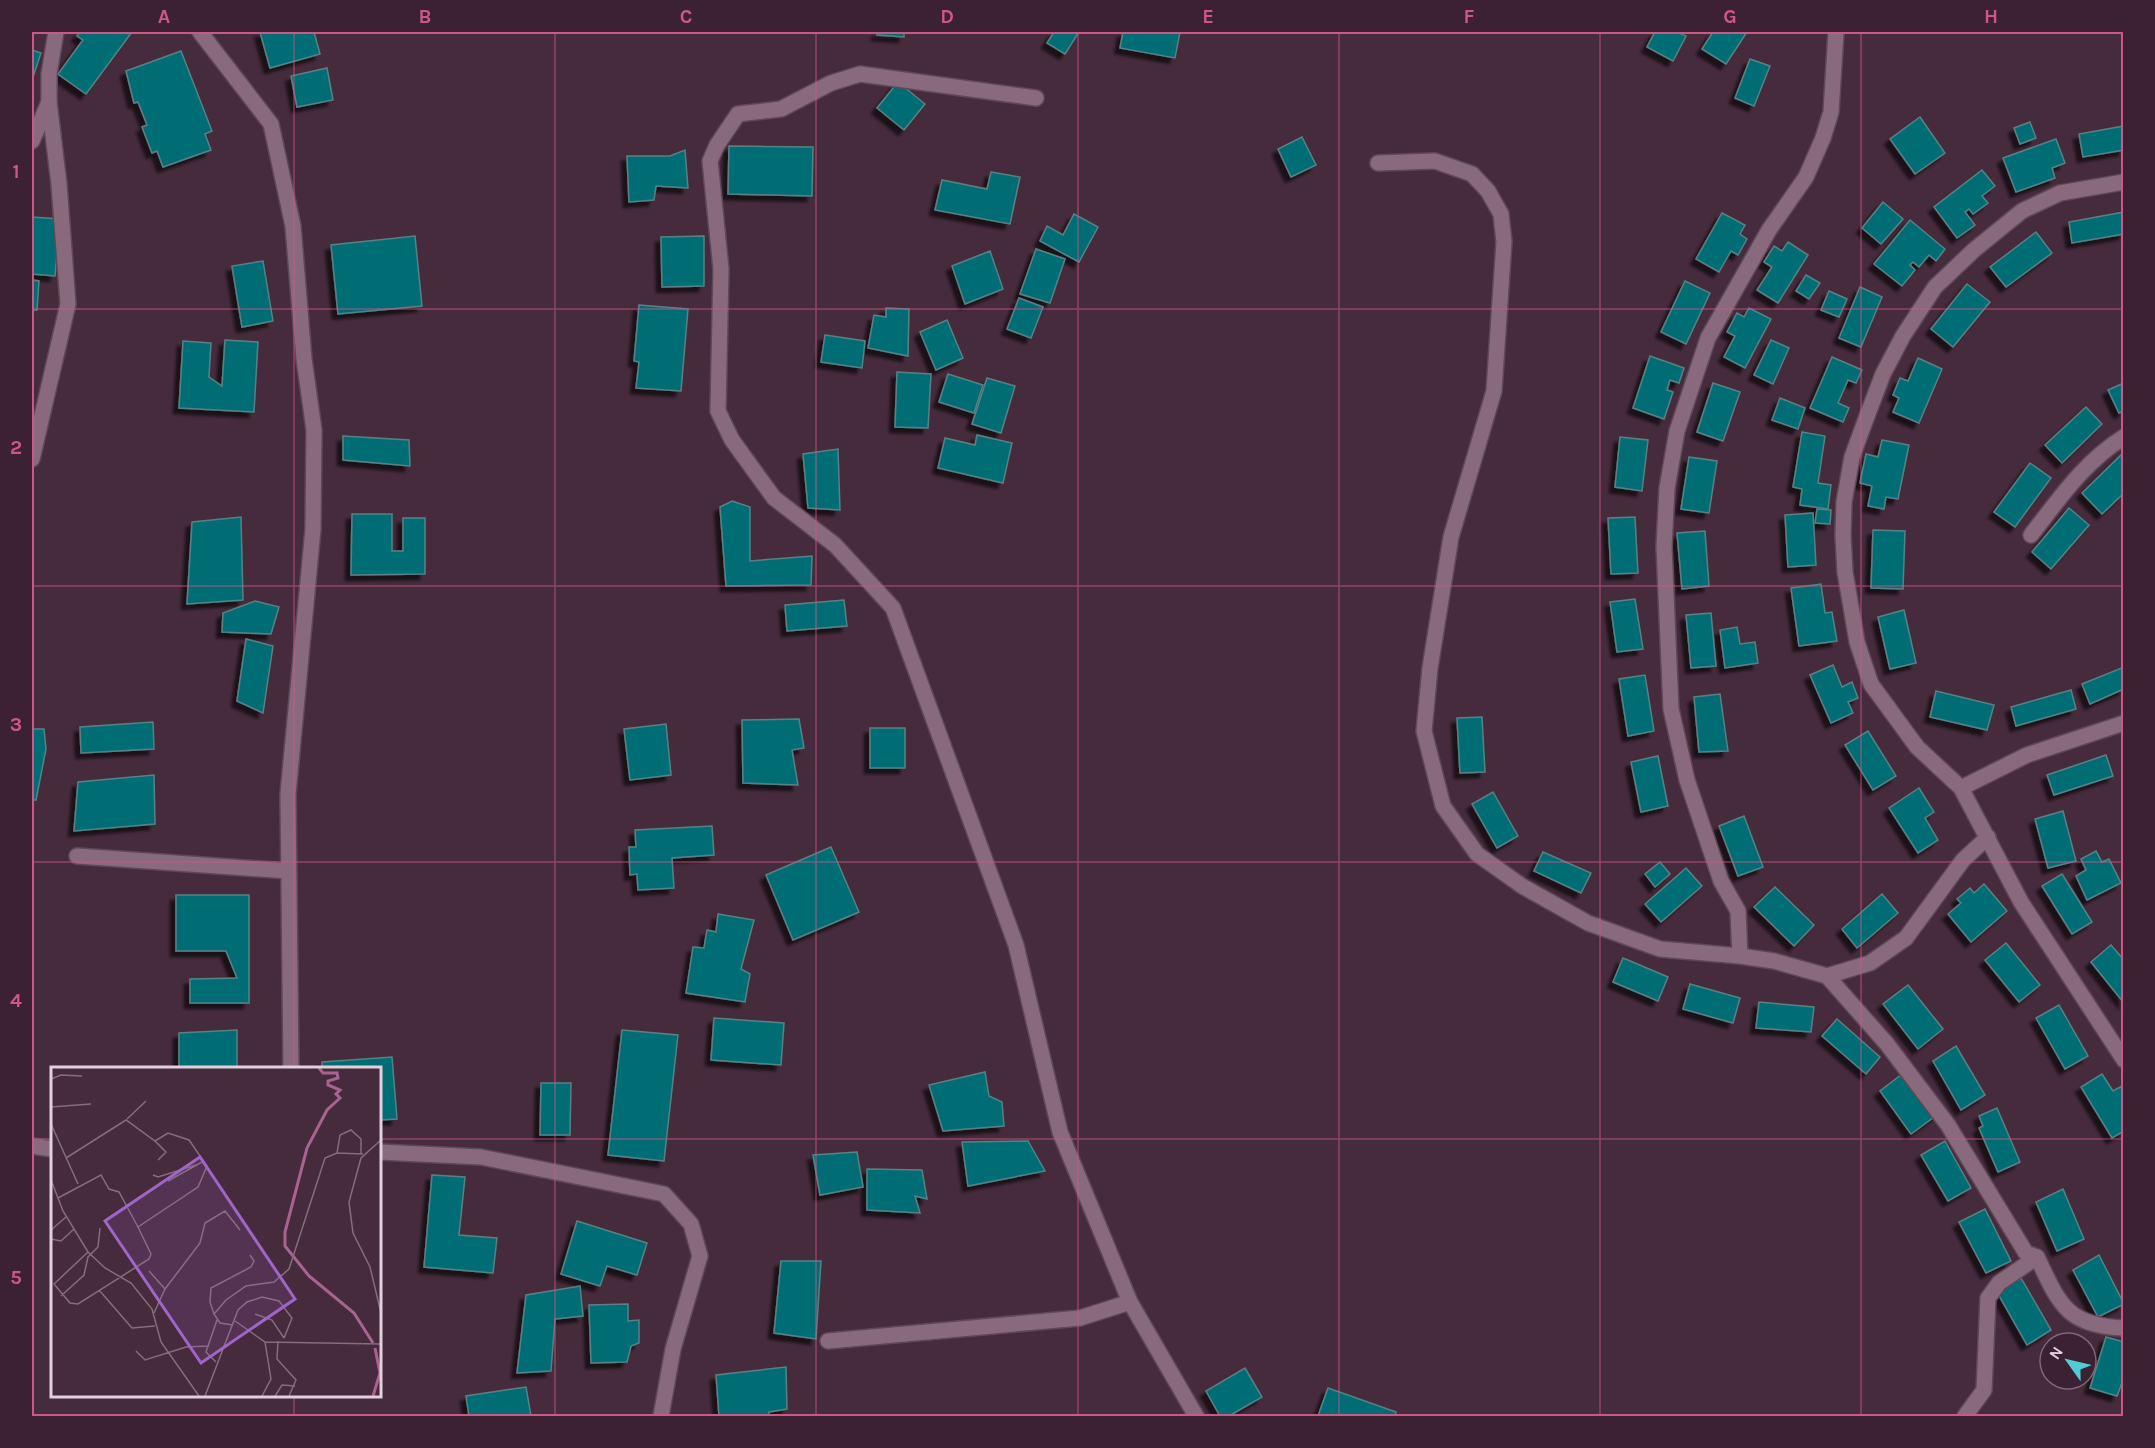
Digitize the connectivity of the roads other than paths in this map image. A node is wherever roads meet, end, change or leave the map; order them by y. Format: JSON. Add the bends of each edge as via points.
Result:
{"nodes":[{"id":1,"x":56,"y":32,"type":"edge"},
{"id":2,"x":200,"y":32,"type":"edge"},
{"id":3,"x":1836,"y":32,"type":"edge"},
{"id":4,"x":1036,"y":98,"type":"dead end"},
{"id":5,"x":49,"y":102,"type":"junction"},
{"id":6,"x":32,"y":141,"type":"edge"},
{"id":7,"x":1378,"y":163,"type":"dead end"},
{"id":8,"x":2124,"y":182,"type":"edge"},
{"id":9,"x":2124,"y":437,"type":"edge"},
{"id":10,"x":32,"y":459,"type":"edge"},
{"id":11,"x":2031,"y":534,"type":"dead end"},
{"id":12,"x":2124,"y":723,"type":"edge"},
{"id":13,"x":1962,"y":788,"type":"junction"},
{"id":14,"x":1988,"y":837,"type":"junction"},
{"id":15,"x":77,"y":856,"type":"dead end"},
{"id":16,"x":288,"y":871,"type":"junction"},
{"id":17,"x":1740,"y":956,"type":"junction"},
{"id":18,"x":1827,"y":976,"type":"junction"},
{"id":19,"x":2124,"y":1060,"type":"edge"},
{"id":20,"x":291,"y":1067,"type":"edge"},
{"id":21,"x":32,"y":1146,"type":"edge"},
{"id":22,"x":51,"y":1149,"type":"edge"},
{"id":23,"x":381,"y":1152,"type":"edge"},
{"id":24,"x":2037,"y":1257,"type":"junction"},
{"id":25,"x":1130,"y":1302,"type":"junction"},
{"id":26,"x":2124,"y":1328,"type":"edge"},
{"id":27,"x":828,"y":1341,"type":"dead end"},
{"id":28,"x":661,"y":1416,"type":"edge"},
{"id":29,"x":1196,"y":1416,"type":"edge"},
{"id":30,"x":1965,"y":1416,"type":"edge"}],
"edges":[{"from":1,"to":5,"type":"street"},
{"from":2,"to":16,"type":"street","via":[[271,124],[293,226],[314,441],[313,529],[288,794]]},
{"from":3,"to":17,"type":"street","via":[[1831,112],[1823,138],[1806,177],[1768,230],[1708,338],[1677,431],[1667,488],[1664,547],[1671,709],[1687,780],[1721,881],[1738,911]]},
{"from":4,"to":25,"type":"street","via":[[860,74],[831,83],[781,109],[738,114],[710,161],[721,269],[718,411],[732,440],[774,498],[835,545],[893,608],[1016,945],[1060,1132]]},
{"from":5,"to":6,"type":"street"},
{"from":5,"to":10,"type":"street","via":[[68,304]]},
{"from":7,"to":17,"type":"street","via":[[1435,161],[1472,174],[1501,214],[1504,242],[1494,391],[1451,537],[1430,668],[1425,731],[1443,806],[1478,854],[1522,886],[1588,923],[1660,950]]},
{"from":8,"to":13,"type":"street","via":[[2060,193],[2022,211],[1935,287],[1883,374],[1852,457],[1843,535],[1857,642],[1871,684],[1917,747]]},
{"from":9,"to":11,"type":"street","via":[[2107,447],[2076,477]]},
{"from":12,"to":13,"type":"street","via":[[2027,755]]},
{"from":13,"to":14,"type":"street"},
{"from":14,"to":18,"type":"street","via":[[1963,860],[1906,938],[1870,963]]},
{"from":14,"to":19,"type":"street","via":[[2021,902]]},
{"from":15,"to":16,"type":"street"},
{"from":16,"to":20,"type":"street"},
{"from":17,"to":18,"type":"street"},
{"from":18,"to":24,"type":"street","via":[[1887,1044],[1948,1125],[2026,1253]]},
{"from":21,"to":22,"type":"street"},
{"from":23,"to":28,"type":"street","via":[[481,1157],[664,1194],[691,1224],[700,1256],[673,1349]]},
{"from":24,"to":26,"type":"street","via":[[2060,1304],[2067,1310],[2081,1321],[2104,1328]]},
{"from":24,"to":30,"type":"street","via":[[1999,1282],[1988,1298],[1984,1390]]},
{"from":25,"to":27,"type":"street","via":[[1080,1318]]},
{"from":25,"to":29,"type":"street"}]}
